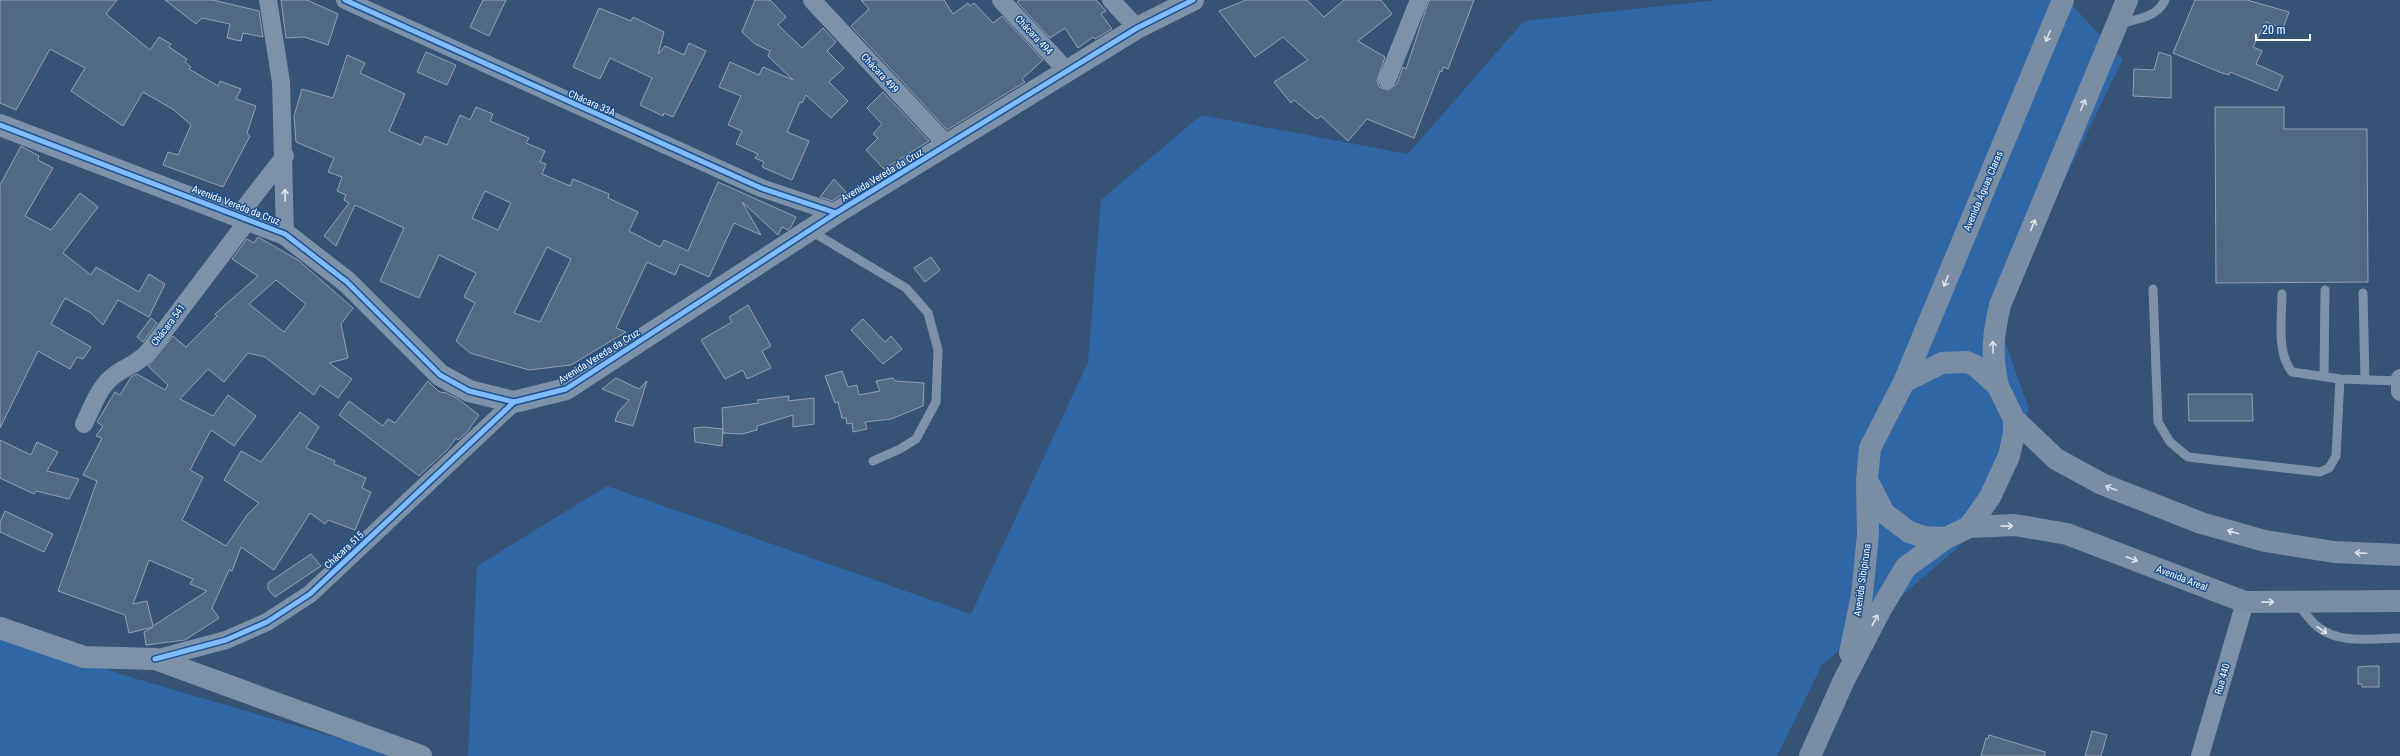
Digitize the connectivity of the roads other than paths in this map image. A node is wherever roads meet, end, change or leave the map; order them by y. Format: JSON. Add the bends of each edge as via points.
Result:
{"nodes":[{"id":1,"x":268,"y":0,"type":"edge"},
{"id":2,"x":345,"y":0,"type":"edge"},
{"id":3,"x":812,"y":0,"type":"edge"},
{"id":4,"x":1001,"y":0,"type":"edge"},
{"id":5,"x":1111,"y":0,"type":"edge"},
{"id":6,"x":1193,"y":0,"type":"edge"},
{"id":7,"x":1419,"y":0,"type":"edge"},
{"id":8,"x":2063,"y":0,"type":"edge"},
{"id":9,"x":2127,"y":0,"type":"edge"},
{"id":10,"x":2165,"y":0,"type":"edge"},
{"id":11,"x":2116,"y":24,"type":"junction"},
{"id":12,"x":1137,"y":28,"type":"junction"},
{"id":13,"x":1067,"y":71,"type":"junction"},
{"id":14,"x":1387,"y":80,"type":"dead end"},
{"id":15,"x":0,"y":125,"type":"edge"},
{"id":16,"x":948,"y":146,"type":"junction"},
{"id":17,"x":284,"y":156,"type":"junction"},
{"id":18,"x":836,"y":213,"type":"junction"},
{"id":19,"x":244,"y":217,"type":"junction"},
{"id":20,"x":810,"y":230,"type":"junction"},
{"id":21,"x":285,"y":234,"type":"junction"},
{"id":22,"x":2153,"y":289,"type":"dead end"},
{"id":23,"x":2325,"y":290,"type":"dead end"},
{"id":24,"x":2363,"y":292,"type":"dead end"},
{"id":25,"x":2282,"y":294,"type":"dead end"},
{"id":26,"x":2324,"y":377,"type":"junction"},
{"id":27,"x":2340,"y":379,"type":"junction"},
{"id":28,"x":2365,"y":380,"type":"junction"},
{"id":29,"x":2400,"y":380,"type":"edge"},
{"id":30,"x":1904,"y":382,"type":"junction"},
{"id":31,"x":1998,"y":386,"type":"junction"},
{"id":32,"x":2400,"y":392,"type":"edge"},
{"id":33,"x":514,"y":402,"type":"junction"},
{"id":34,"x":2014,"y":418,"type":"junction"},
{"id":35,"x":84,"y":424,"type":"dead end"},
{"id":36,"x":873,"y":461,"type":"dead end"},
{"id":37,"x":1867,"y":480,"type":"junction"},
{"id":38,"x":1968,"y":526,"type":"junction"},
{"id":39,"x":1946,"y":538,"type":"junction"},
{"id":40,"x":2400,"y":555,"type":"edge"},
{"id":41,"x":2296,"y":601,"type":"junction"},
{"id":42,"x":2400,"y":601,"type":"edge"},
{"id":43,"x":2244,"y":602,"type":"junction"},
{"id":44,"x":0,"y":628,"type":"edge"},
{"id":45,"x":2400,"y":638,"type":"edge"},
{"id":46,"x":155,"y":659,"type":"junction"},
{"id":47,"x":1844,"y":680,"type":"junction"},
{"id":48,"x":421,"y":756,"type":"edge"},
{"id":49,"x":1810,"y":756,"type":"edge"},
{"id":50,"x":2200,"y":756,"type":"edge"}],
"edges":[{"from":1,"to":17,"type":"street","via":[[281,82]]},
{"from":2,"to":18,"type":"street","name":"Chácara 33A","via":[[761,188]]},
{"from":3,"to":16,"type":"street","name":"Chácara 499"},
{"from":4,"to":13,"type":"street","name":"Chácara 494"},
{"from":5,"to":12,"type":"street"},
{"from":6,"to":12,"type":"street","name":"Avenida Vereda da Cruz"},
{"from":7,"to":14,"type":"street"},
{"from":8,"to":30,"type":"main road","name":"Avenida Águas Claras","one_way":true},
{"from":9,"to":11,"type":"main road"},
{"from":10,"to":11,"type":"lane","via":[[2154,14]]},
{"from":31,"to":11,"type":"main road","one_way":true,"via":[[1993,362],[1993,337],[2000,305]]},
{"from":12,"to":13,"type":"street","name":"Avenida Vereda da Cruz"},
{"from":13,"to":16,"type":"street","name":"Avenida Vereda da Cruz"},
{"from":15,"to":19,"type":"street","name":"Avenida Vereda da Cruz"},
{"from":16,"to":18,"type":"street","name":"Avenida Vereda da Cruz"},
{"from":17,"to":19,"type":"street","name":"Chácara 541"},
{"from":21,"to":17,"type":"street","one_way":true},
{"from":18,"to":20,"type":"street","name":"Avenida Vereda da Cruz"},
{"from":19,"to":21,"type":"street","name":"Avenida Vereda da Cruz"},
{"from":19,"to":35,"type":"street","name":"Chácara 541","via":[[149,351],[135,365],[119,372],[104,386]]},
{"from":20,"to":33,"type":"street","name":"Avenida Vereda da Cruz","via":[[566,389]]},
{"from":20,"to":36,"type":"lane","via":[[906,288],[928,313],[938,350],[936,402],[916,439]]},
{"from":21,"to":33,"type":"street","name":"Avenida Vereda da Cruz","via":[[347,282],[440,374],[469,391]]},
{"from":22,"to":27,"type":"lane","via":[[2158,422],[2170,442],[2188,457],[2320,472],[2329,468],[2336,456]]},
{"from":23,"to":26,"type":"lane"},
{"from":24,"to":28,"type":"lane"},
{"from":25,"to":26,"type":"lane","via":[[2282,354],[2286,365],[2292,372]]},
{"from":26,"to":27,"type":"lane"},
{"from":27,"to":28,"type":"lane"},
{"from":28,"to":29,"type":"lane"},
{"from":29,"to":32,"type":"street"},
{"from":30,"to":31,"type":"main road","via":[[1942,363],[1959,361],[1976,366]]},
{"from":30,"to":37,"type":"main road","name":"Avenida Águas Claras","via":[[1870,448]]},
{"from":31,"to":34,"type":"main road"},
{"from":33,"to":46,"type":"street","name":"Chácara 515","via":[[310,594],[267,622],[226,640]]},
{"from":34,"to":38,"type":"main road","via":[[2014,434],[2009,456],[1990,496]]},
{"from":40,"to":34,"type":"main road","one_way":true,"via":[[2334,552],[2265,541],[2201,523],[2102,484],[2056,459]]},
{"from":37,"to":39,"type":"main road","via":[[1884,513],[1909,532]]},
{"from":37,"to":47,"type":"main road","name":"Avenida Sibipiruna","via":[[1868,535],[1862,595]]},
{"from":38,"to":39,"type":"main road","name":"Avenida Sibipiruna"},
{"from":38,"to":43,"type":"main road","name":"Avenida Areal","one_way":true,"via":[[2016,525],[2067,534]]},
{"from":47,"to":39,"type":"main road","name":"Avenida Sibipiruna","one_way":true,"via":[[1906,567]]},
{"from":41,"to":42,"type":"main road","name":"Avenida Areal"},
{"from":43,"to":41,"type":"main road","name":"Avenida Areal","one_way":true},
{"from":41,"to":45,"type":"lane","one_way":true,"via":[[2317,627],[2331,636]]},
{"from":43,"to":50,"type":"street","name":"Rua 440"},
{"from":44,"to":46,"type":"street","via":[[84,657]]},
{"from":46,"to":48,"type":"street"},
{"from":47,"to":49,"type":"main road","name":"Avenida Sibipiruna"}]}
